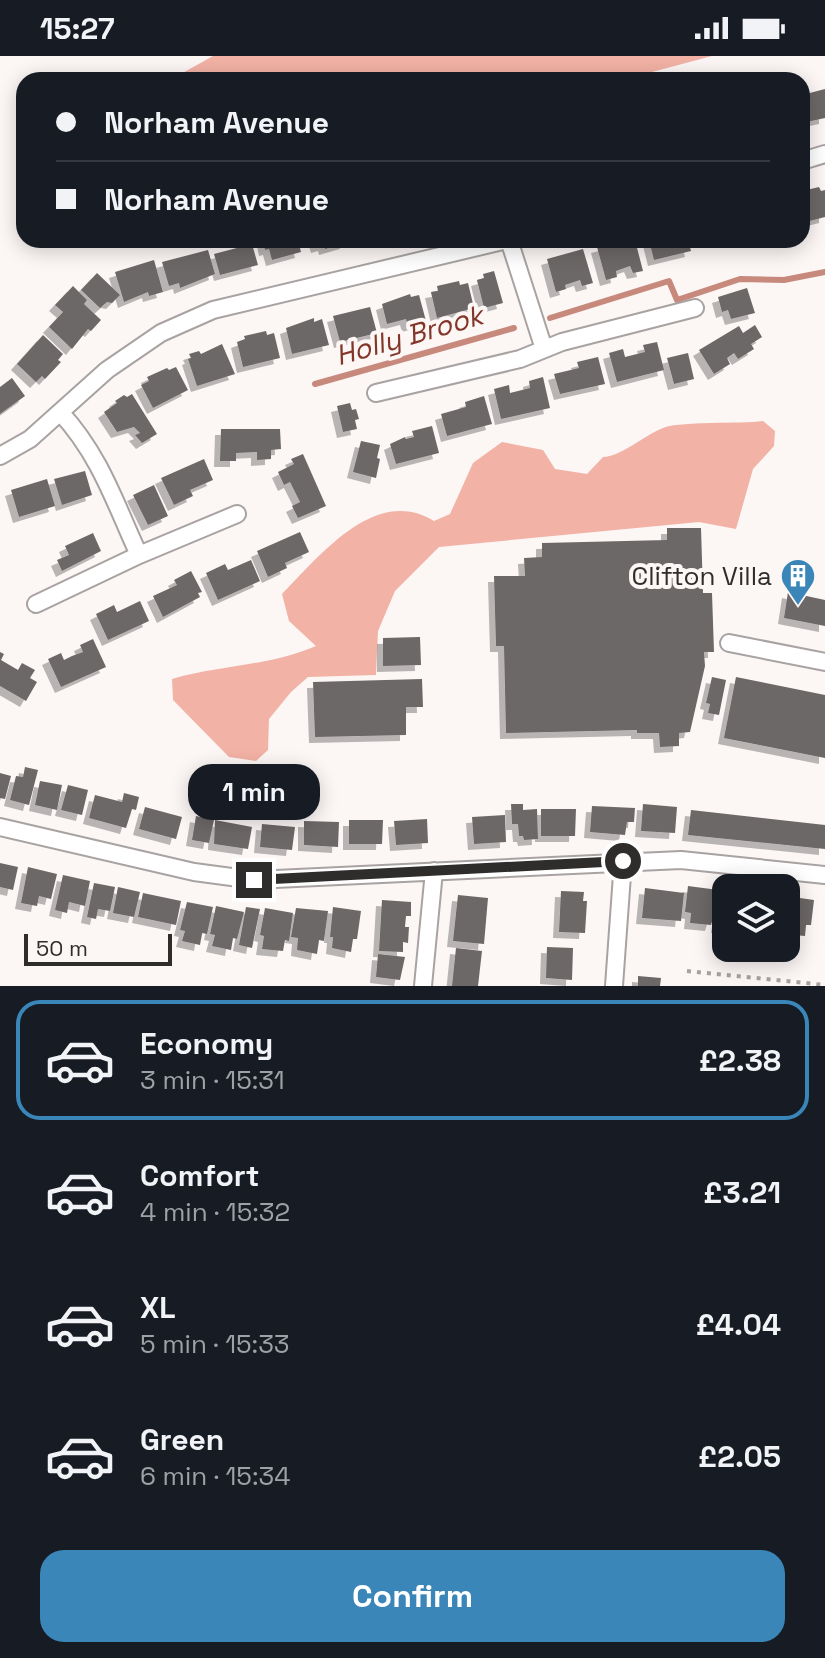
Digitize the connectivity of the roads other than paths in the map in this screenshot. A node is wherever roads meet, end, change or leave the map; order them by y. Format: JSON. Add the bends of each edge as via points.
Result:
{"nodes":[{"id":1,"x":474,"y":248,"type":"edge"},
{"id":2,"x":511,"y":248,"type":"edge"},
{"id":3,"x":695,"y":308,"type":"dead end"},
{"id":4,"x":544,"y":349,"type":"junction"},
{"id":5,"x":401,"y":387,"type":"junction"},
{"id":6,"x":376,"y":393,"type":"dead end"},
{"id":7,"x":405,"y":405,"type":"dead end"},
{"id":8,"x":60,"y":412,"type":"junction"},
{"id":9,"x":0,"y":456,"type":"edge"},
{"id":10,"x":237,"y":514,"type":"dead end"},
{"id":11,"x":139,"y":555,"type":"junction"},
{"id":12,"x":36,"y":604,"type":"dead end"},
{"id":13,"x":729,"y":643,"type":"dead end"},
{"id":14,"x":825,"y":662,"type":"edge"},
{"id":15,"x":0,"y":827,"type":"edge"},
{"id":16,"x":623,"y":861,"type":"junction"},
{"id":17,"x":434,"y":871,"type":"junction"},
{"id":18,"x":825,"y":875,"type":"edge"},
{"id":19,"x":423,"y":986,"type":"edge"},
{"id":20,"x":614,"y":986,"type":"edge"}],
"edges":[{"from":1,"to":8,"type":"street","via":[[213,310],[161,333],[107,370]]},
{"from":2,"to":4,"type":"street"},
{"from":3,"to":4,"type":"street","via":[[675,321]]},
{"from":4,"to":5,"type":"street"},
{"from":5,"to":6,"type":"street"},
{"from":5,"to":7,"type":"street"},
{"from":8,"to":9,"type":"street","via":[[30,439]]},
{"from":8,"to":11,"type":"street","via":[[96,458]]},
{"from":10,"to":11,"type":"street"},
{"from":11,"to":12,"type":"street"},
{"from":13,"to":14,"type":"street"},
{"from":15,"to":17,"type":"street","via":[[181,869],[254,880]]},
{"from":16,"to":17,"type":"street"},
{"from":16,"to":18,"type":"street","via":[[681,860]]},
{"from":16,"to":20,"type":"street"},
{"from":17,"to":19,"type":"street"}]}
